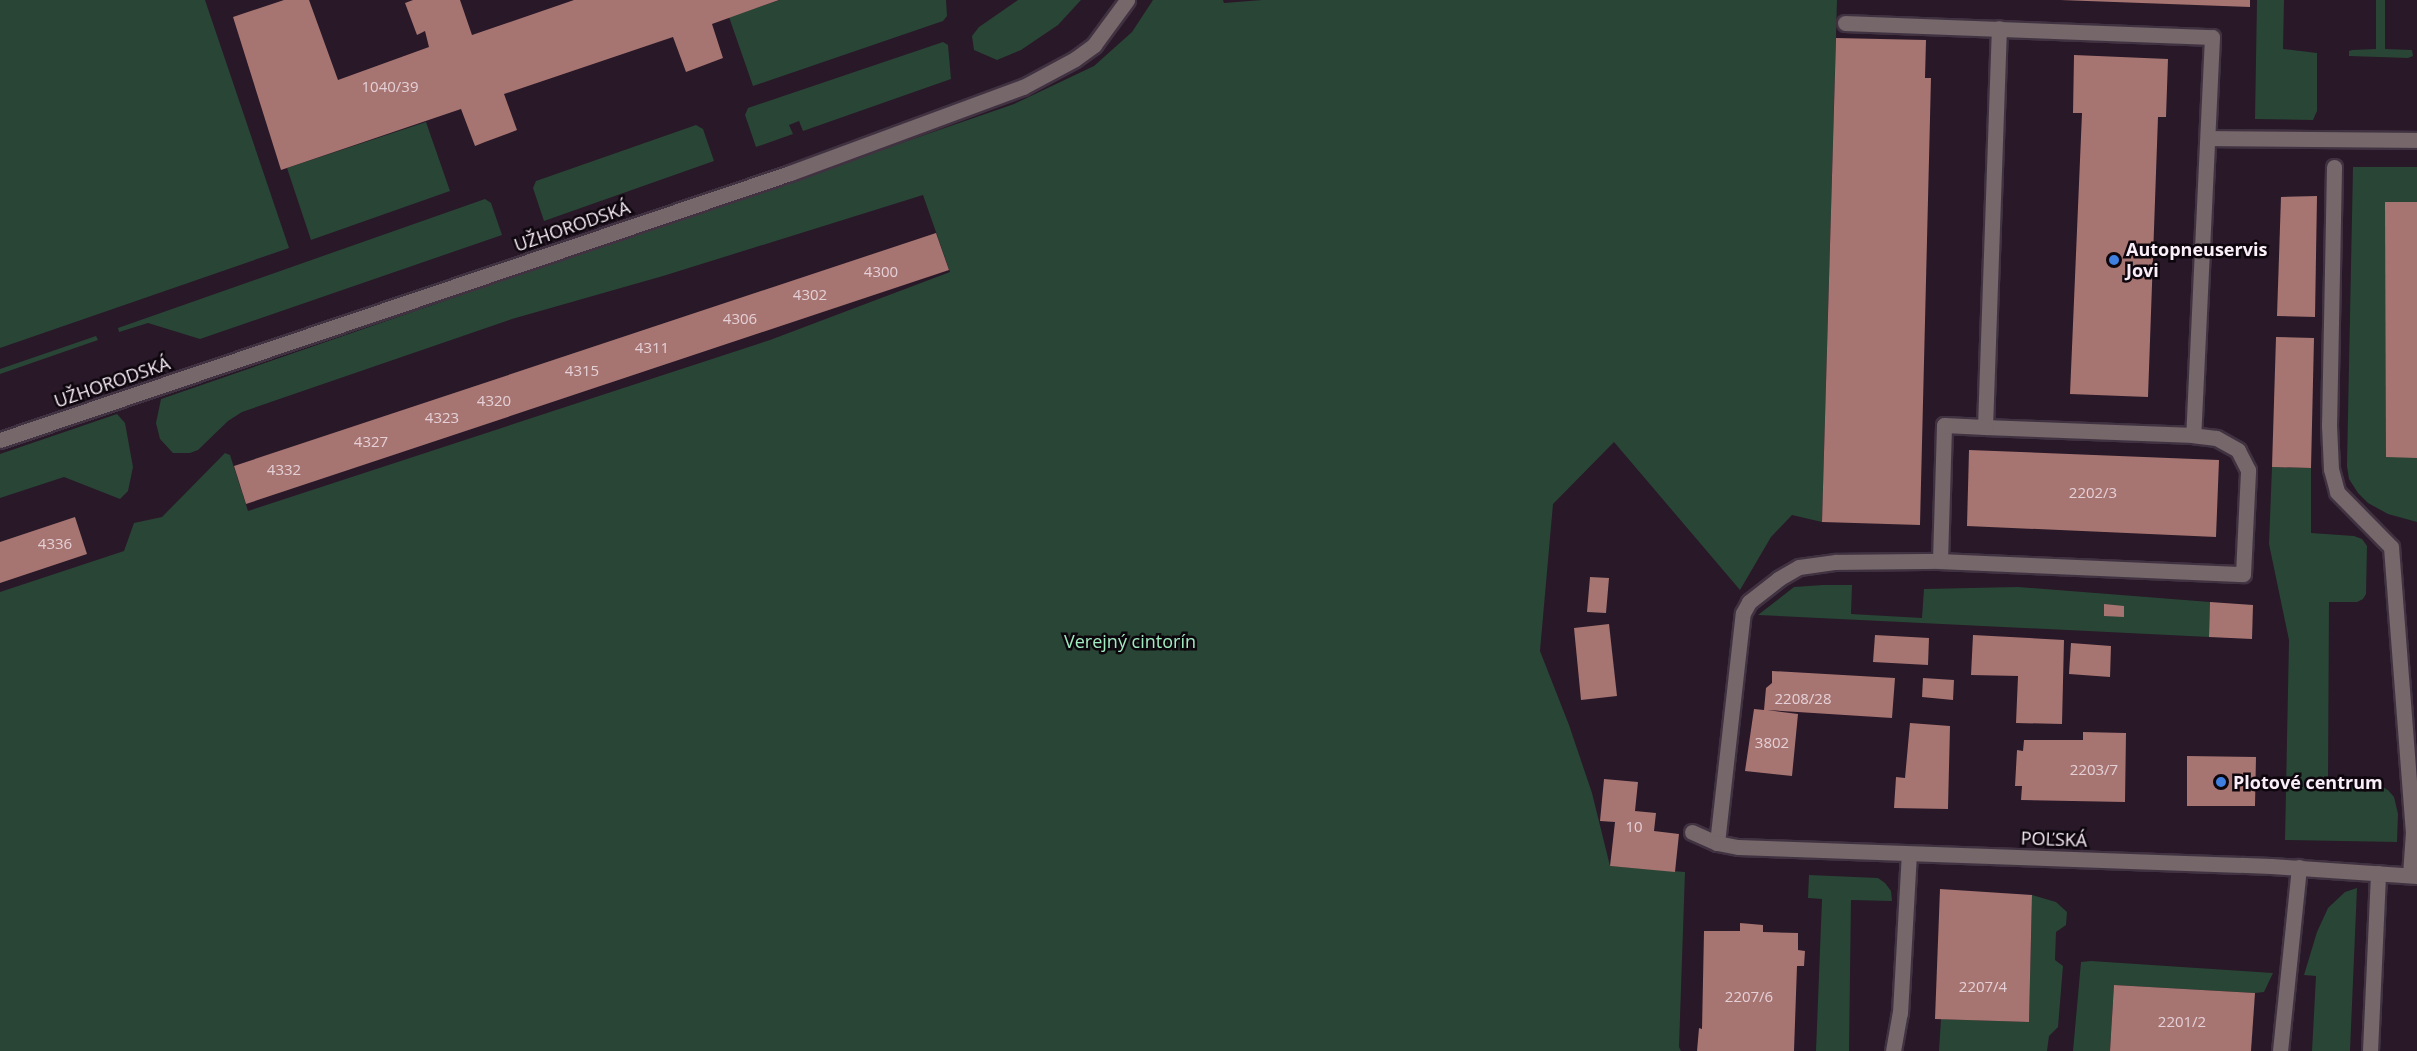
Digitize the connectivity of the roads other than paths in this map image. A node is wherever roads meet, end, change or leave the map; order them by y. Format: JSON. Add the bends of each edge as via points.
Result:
{"nodes":[{"id":1,"x":1127,"y":0,"type":"edge"},
{"id":2,"x":1845,"y":23,"type":"dead end"},
{"id":3,"x":1999,"y":28,"type":"junction"},
{"id":4,"x":2208,"y":138,"type":"junction"},
{"id":5,"x":2417,"y":140,"type":"edge"},
{"id":6,"x":2334,"y":167,"type":"dead end"},
{"id":7,"x":1985,"y":427,"type":"junction"},
{"id":8,"x":2193,"y":435,"type":"junction"},
{"id":9,"x":0,"y":441,"type":"edge"},
{"id":10,"x":1940,"y":561,"type":"junction"},
{"id":11,"x":1692,"y":832,"type":"dead end"},
{"id":12,"x":1718,"y":843,"type":"junction"},
{"id":13,"x":1909,"y":854,"type":"junction"},
{"id":14,"x":2299,"y":867,"type":"junction"},
{"id":15,"x":2378,"y":873,"type":"junction"},
{"id":16,"x":2414,"y":875,"type":"edge"},
{"id":17,"x":1893,"y":1051,"type":"edge"},
{"id":18,"x":2280,"y":1051,"type":"edge"},
{"id":19,"x":2370,"y":1051,"type":"edge"}],
"edges":[{"from":1,"to":9,"type":"street","name":"UŽHORODSKÁ","via":[[1094,45],[1023,87],[790,173]]},
{"from":2,"to":3,"type":"street"},
{"from":3,"to":4,"type":"street","via":[[2212,37]]},
{"from":3,"to":7,"type":"street"},
{"from":4,"to":5,"type":"street"},
{"from":4,"to":8,"type":"street"},
{"from":6,"to":16,"type":"street","via":[[2331,469],[2337,492],[2349,508],[2391,547]]},
{"from":7,"to":8,"type":"street"},
{"from":7,"to":10,"type":"street","via":[[1944,424]]},
{"from":8,"to":10,"type":"street","via":[[2216,438],[2238,450],[2248,470],[2243,574]]},
{"from":10,"to":12,"type":"street","via":[[1836,562],[1799,567],[1749,602],[1743,613]]},
{"from":11,"to":12,"type":"street","name":"POĽSKÁ"},
{"from":12,"to":13,"type":"street","name":"POĽSKÁ"},
{"from":13,"to":14,"type":"street","name":"POĽSKÁ"},
{"from":13,"to":17,"type":"street","via":[[1900,1013]]},
{"from":14,"to":15,"type":"street","name":"POĽSKÁ"},
{"from":14,"to":18,"type":"street"},
{"from":15,"to":16,"type":"street","name":"POĽSKÁ"},
{"from":15,"to":19,"type":"street"}]}
